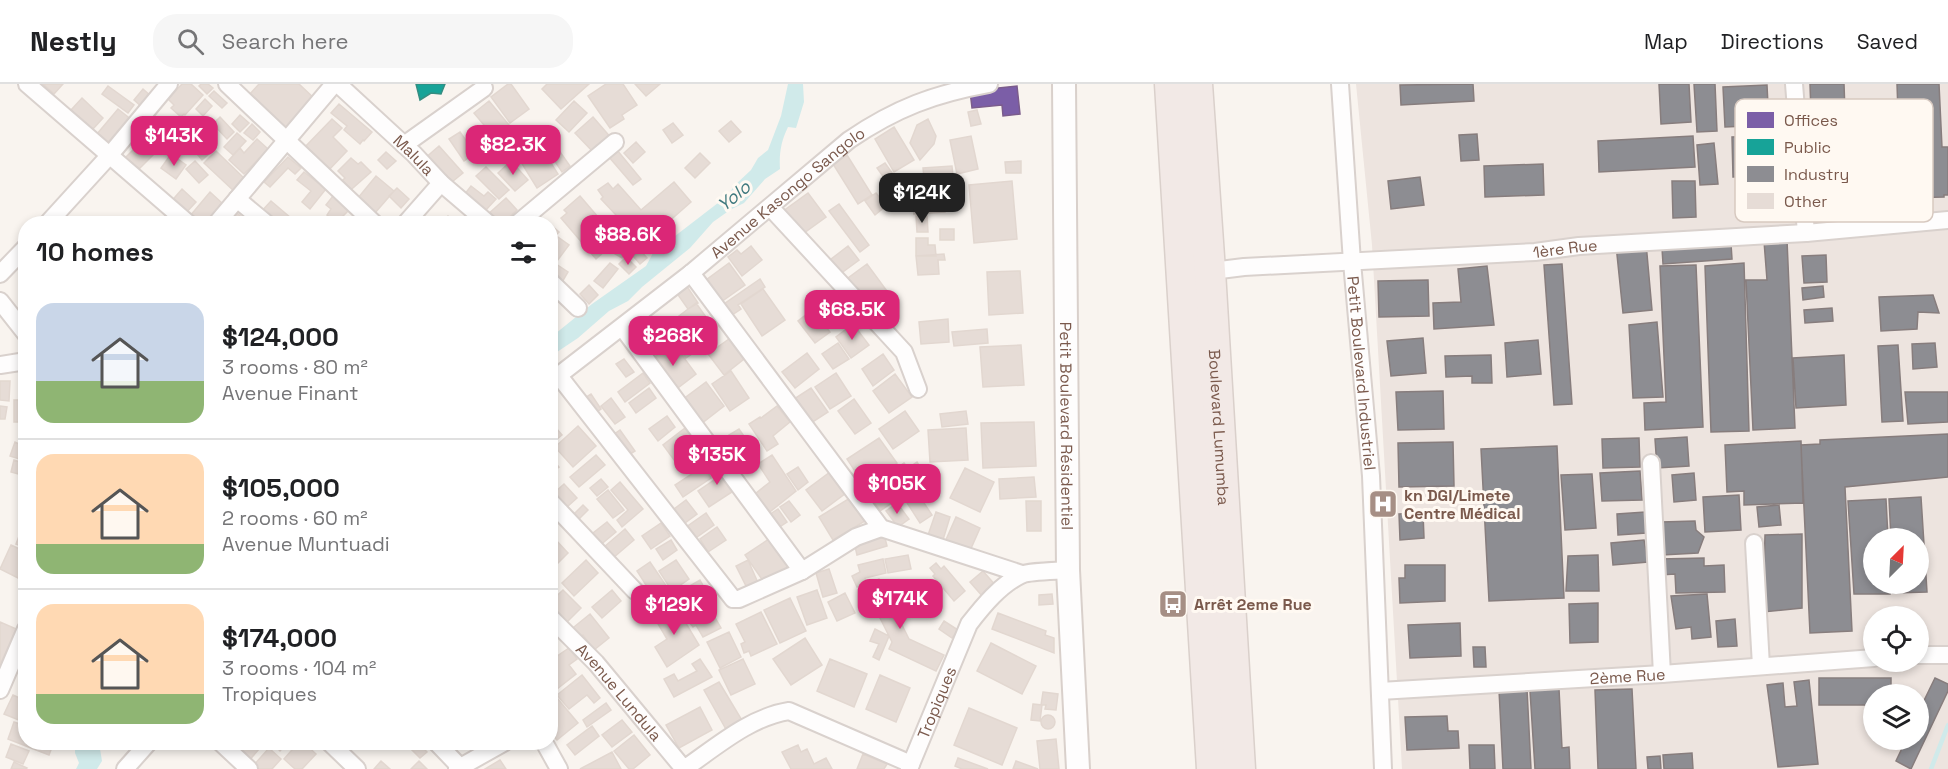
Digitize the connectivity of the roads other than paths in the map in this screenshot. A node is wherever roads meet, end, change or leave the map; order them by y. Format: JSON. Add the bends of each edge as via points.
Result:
{"nodes":[{"id":1,"x":27,"y":84,"type":"edge"},
{"id":2,"x":169,"y":84,"type":"edge"},
{"id":3,"x":227,"y":84,"type":"edge"},
{"id":4,"x":336,"y":84,"type":"edge"},
{"id":5,"x":989,"y":84,"type":"edge"},
{"id":6,"x":1064,"y":84,"type":"edge"},
{"id":7,"x":1170,"y":84,"type":"edge"},
{"id":8,"x":1197,"y":84,"type":"edge"},
{"id":9,"x":1340,"y":84,"type":"edge"},
{"id":10,"x":1794,"y":84,"type":"edge"},
{"id":11,"x":484,"y":88,"type":"dead end"},
{"id":12,"x":1795,"y":99,"type":"edge"},
{"id":13,"x":286,"y":140,"type":"junction"},
{"id":14,"x":615,"y":142,"type":"dead end"},
{"id":15,"x":404,"y":145,"type":"junction"},
{"id":16,"x":109,"y":156,"type":"junction"},
{"id":17,"x":441,"y":183,"type":"junction"},
{"id":18,"x":237,"y":199,"type":"junction"},
{"id":19,"x":770,"y":207,"type":"junction"},
{"id":20,"x":54,"y":216,"type":"edge"},
{"id":21,"x":180,"y":216,"type":"edge"},
{"id":22,"x":223,"y":216,"type":"edge"},
{"id":23,"x":257,"y":216,"type":"edge"},
{"id":24,"x":367,"y":216,"type":"edge"},
{"id":25,"x":412,"y":216,"type":"edge"},
{"id":26,"x":480,"y":216,"type":"edge"},
{"id":27,"x":527,"y":216,"type":"edge"},
{"id":28,"x":1948,"y":220,"type":"edge"},
{"id":29,"x":1933,"y":221,"type":"edge"},
{"id":30,"x":1805,"y":222,"type":"edge"},
{"id":31,"x":1926,"y":222,"type":"edge"},
{"id":32,"x":1806,"y":233,"type":"junction"},
{"id":33,"x":18,"y":255,"type":"edge"},
{"id":34,"x":1353,"y":262,"type":"junction"},
{"id":35,"x":691,"y":273,"type":"junction"},
{"id":36,"x":1196,"y":273,"type":"junction"},
{"id":37,"x":0,"y":274,"type":"edge"},
{"id":38,"x":558,"y":289,"type":"edge"},
{"id":39,"x":0,"y":301,"type":"edge"},
{"id":40,"x":578,"y":308,"type":"dead end"},
{"id":41,"x":18,"y":324,"type":"edge"},
{"id":42,"x":622,"y":327,"type":"junction"},
{"id":43,"x":18,"y":362,"type":"edge"},
{"id":44,"x":0,"y":365,"type":"edge"},
{"id":45,"x":558,"y":377,"type":"edge"},
{"id":46,"x":558,"y":383,"type":"edge"},
{"id":47,"x":918,"y":389,"type":"dead end"},
{"id":48,"x":1651,"y":463,"type":"dead end"},
{"id":49,"x":558,"y":509,"type":"edge"},
{"id":50,"x":881,"y":528,"type":"junction"},
{"id":51,"x":1754,"y":543,"type":"dead end"},
{"id":52,"x":1068,"y":570,"type":"junction"},
{"id":53,"x":802,"y":571,"type":"junction"},
{"id":54,"x":1022,"y":574,"type":"junction"},
{"id":55,"x":635,"y":591,"type":"dead end"},
{"id":56,"x":558,"y":625,"type":"edge"},
{"id":57,"x":18,"y":647,"type":"edge"},
{"id":58,"x":1929,"y":655,"type":"edge"},
{"id":59,"x":1948,"y":655,"type":"edge"},
{"id":60,"x":1863,"y":658,"type":"edge"},
{"id":61,"x":1761,"y":666,"type":"junction"},
{"id":62,"x":1662,"y":674,"type":"junction"},
{"id":63,"x":0,"y":690,"type":"edge"},
{"id":64,"x":1380,"y":691,"type":"junction"},
{"id":65,"x":142,"y":750,"type":"edge"},
{"id":66,"x":229,"y":750,"type":"edge"},
{"id":67,"x":337,"y":750,"type":"edge"},
{"id":68,"x":443,"y":750,"type":"edge"},
{"id":69,"x":491,"y":750,"type":"edge"},
{"id":70,"x":549,"y":750,"type":"edge"},
{"id":71,"x":910,"y":767,"type":"edge"},
{"id":72,"x":459,"y":768,"type":"edge"},
{"id":73,"x":125,"y":769,"type":"edge"},
{"id":74,"x":249,"y":769,"type":"edge"},
{"id":75,"x":357,"y":769,"type":"edge"},
{"id":76,"x":560,"y":769,"type":"edge"},
{"id":77,"x":684,"y":769,"type":"edge"},
{"id":78,"x":1078,"y":769,"type":"edge"},
{"id":79,"x":1212,"y":769,"type":"edge"},
{"id":80,"x":1240,"y":769,"type":"edge"},
{"id":81,"x":1383,"y":769,"type":"edge"}],
"edges":[{"from":1,"to":16,"type":"street"},
{"from":2,"to":16,"type":"street"},
{"from":3,"to":13,"type":"street"},
{"from":4,"to":13,"type":"street"},
{"from":4,"to":15,"type":"street","name":"Malula"},
{"from":5,"to":19,"type":"street","name":"Avenue Kasongo Sangolo","via":[[931,98],[877,122],[849,140]]},
{"from":6,"to":52,"type":"street","name":"Petit Boulevard Résidentiel"},
{"from":7,"to":36,"type":"highway","name":"Boulevard Lumumba"},
{"from":8,"to":36,"type":"highway","name":"Boulevard Lumumba"},
{"from":9,"to":34,"type":"street","name":"Petit Boulevard Industriel"},
{"from":10,"to":12,"type":"street"},
{"from":11,"to":15,"type":"street"},
{"from":13,"to":18,"type":"street"},
{"from":13,"to":24,"type":"street"},
{"from":14,"to":27,"type":"street"},
{"from":15,"to":17,"type":"street","name":"Malula"},
{"from":16,"to":20,"type":"street"},
{"from":16,"to":21,"type":"street"},
{"from":17,"to":25,"type":"street"},
{"from":17,"to":26,"type":"street","name":"Malula"},
{"from":18,"to":22,"type":"street"},
{"from":18,"to":23,"type":"street"},
{"from":19,"to":35,"type":"street","name":"Avenue Kasongo Sangolo"},
{"from":19,"to":47,"type":"street","via":[[904,352]]},
{"from":28,"to":29,"type":"street","name":"1ère Rue"},
{"from":30,"to":32,"type":"street"},
{"from":31,"to":32,"type":"street","name":"1ère Rue"},
{"from":32,"to":34,"type":"street","name":"1ère Rue"},
{"from":33,"to":37,"type":"street"},
{"from":34,"to":36,"type":"street","name":"1ère Rue"},
{"from":34,"to":64,"type":"street","name":"Petit Boulevard Industriel","via":[[1371,476]]},
{"from":35,"to":42,"type":"street","name":"Avenue Kasongo Sangolo"},
{"from":35,"to":50,"type":"street"},
{"from":36,"to":79,"type":"highway","name":"Boulevard Lumumba"},
{"from":36,"to":80,"type":"highway","name":"Boulevard Lumumba"},
{"from":38,"to":40,"type":"street"},
{"from":39,"to":41,"type":"street"},
{"from":42,"to":45,"type":"street","name":"Avenue Kasongo Sangolo"},
{"from":42,"to":53,"type":"street"},
{"from":43,"to":44,"type":"street"},
{"from":46,"to":53,"type":"street","via":[[733,599]]},
{"from":48,"to":62,"type":"street"},
{"from":49,"to":55,"type":"street"},
{"from":50,"to":53,"type":"street","via":[[856,537]]},
{"from":50,"to":54,"type":"street"},
{"from":51,"to":61,"type":"street"},
{"from":52,"to":54,"type":"street"},
{"from":52,"to":78,"type":"street","name":"Petit Boulevard Résidentiel"},
{"from":54,"to":71,"type":"street","name":"Tropiques","via":[[996,594],[969,624]]},
{"from":56,"to":77,"type":"street","name":"Avenue Lundula","via":[[596,663]]},
{"from":57,"to":63,"type":"street"},
{"from":58,"to":59,"type":"street"},
{"from":60,"to":61,"type":"street","name":"2ème Rue"},
{"from":61,"to":62,"type":"street","name":"2ème Rue"},
{"from":62,"to":64,"type":"street","name":"2ème Rue"},
{"from":64,"to":81,"type":"street","name":"Petit Boulevard Industriel"},
{"from":65,"to":73,"type":"street"},
{"from":66,"to":74,"type":"street"},
{"from":67,"to":75,"type":"street"},
{"from":68,"to":72,"type":"street"},
{"from":69,"to":72,"type":"street"},
{"from":70,"to":76,"type":"street"},
{"from":71,"to":77,"type":"street","via":[[789,711],[773,713],[748,726]]}]}
